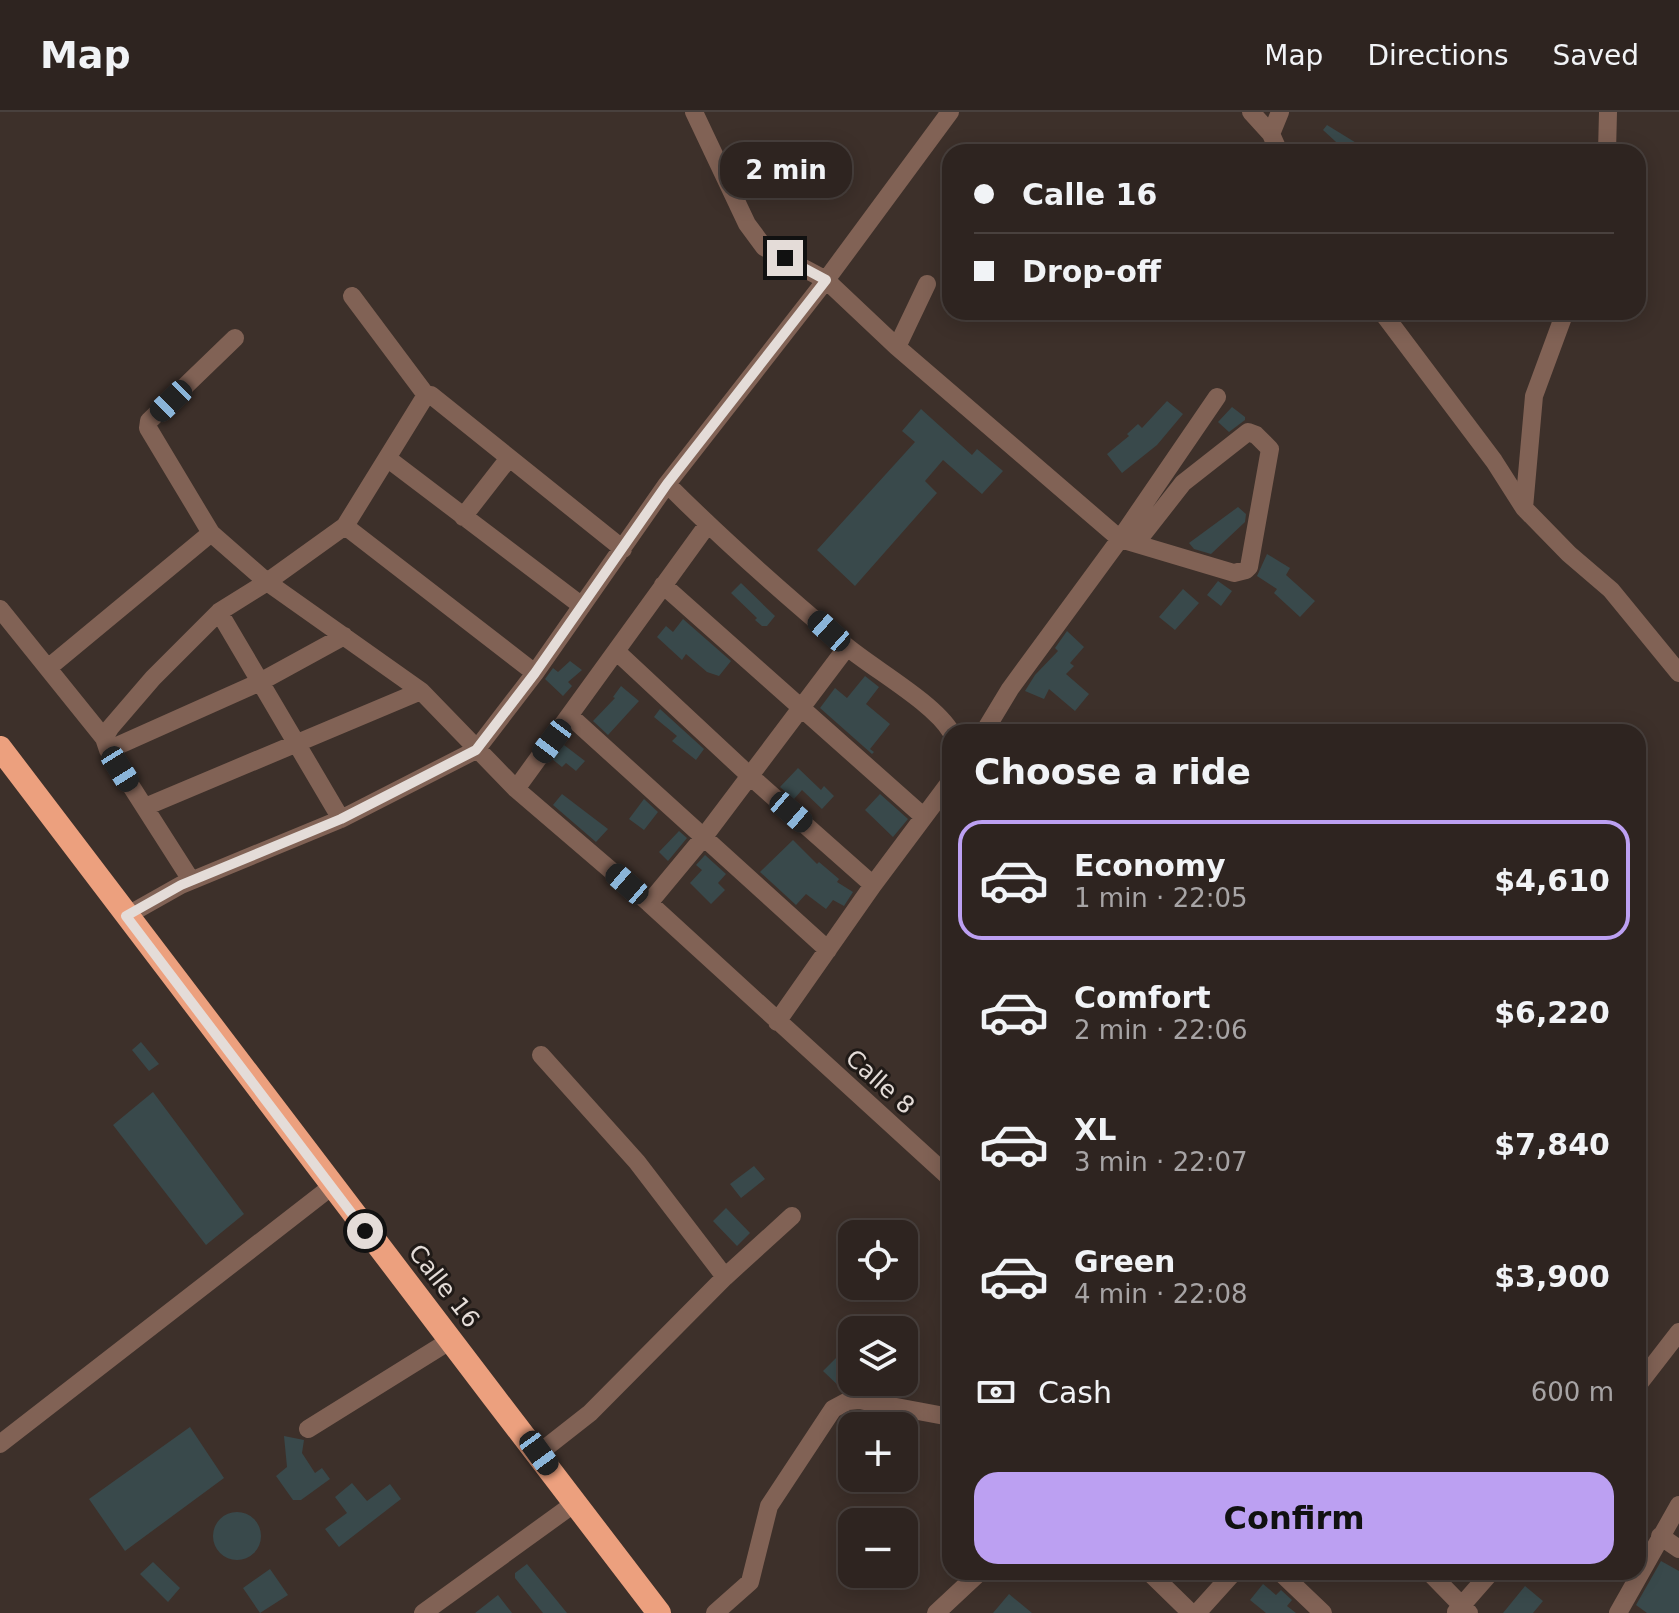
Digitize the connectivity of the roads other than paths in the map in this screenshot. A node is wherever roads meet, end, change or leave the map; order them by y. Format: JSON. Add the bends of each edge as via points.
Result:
{"nodes":[{"id":1,"x":694,"y":112,"type":"edge"},
{"id":2,"x":950,"y":112,"type":"edge"},
{"id":3,"x":1251,"y":112,"type":"edge"},
{"id":4,"x":1280,"y":112,"type":"edge"},
{"id":5,"x":1608,"y":112,"type":"edge"},
{"id":6,"x":1271,"y":134,"type":"junction"},
{"id":7,"x":1275,"y":144,"type":"edge"},
{"id":8,"x":1607,"y":144,"type":"edge"},
{"id":9,"x":826,"y":280,"type":"junction"},
{"id":10,"x":927,"y":284,"type":"dead end"},
{"id":11,"x":352,"y":296,"type":"dead end"},
{"id":12,"x":1388,"y":320,"type":"edge"},
{"id":13,"x":1562,"y":320,"type":"edge"},
{"id":14,"x":235,"y":338,"type":"dead end"},
{"id":15,"x":897,"y":347,"type":"junction"},
{"id":16,"x":426,"y":395,"type":"junction"},
{"id":17,"x":1217,"y":397,"type":"dead end"},
{"id":18,"x":387,"y":458,"type":"junction"},
{"id":19,"x":509,"y":458,"type":"junction"},
{"id":20,"x":667,"y":484,"type":"junction"},
{"id":21,"x":1524,"y":508,"type":"junction"},
{"id":22,"x":463,"y":517,"type":"junction"},
{"id":23,"x":708,"y":524,"type":"junction"},
{"id":24,"x":345,"y":526,"type":"junction"},
{"id":25,"x":211,"y":533,"type":"junction"},
{"id":26,"x":1128,"y":541,"type":"junction"},
{"id":27,"x":623,"y":549,"type":"junction"},
{"id":28,"x":267,"y":582,"type":"junction"},
{"id":29,"x":663,"y":585,"type":"junction"},
{"id":30,"x":582,"y":606,"type":"junction"},
{"id":31,"x":0,"y":609,"type":"edge"},
{"id":32,"x":219,"y":612,"type":"junction"},
{"id":33,"x":344,"y":636,"type":"junction"},
{"id":34,"x":847,"y":647,"type":"junction"},
{"id":35,"x":616,"y":651,"type":"junction"},
{"id":36,"x":48,"y":668,"type":"junction"},
{"id":37,"x":535,"y":673,"type":"junction"},
{"id":38,"x":1679,"y":673,"type":"edge"},
{"id":39,"x":260,"y":682,"type":"junction"},
{"id":40,"x":421,"y":691,"type":"junction"},
{"id":41,"x":800,"y":709,"type":"junction"},
{"id":42,"x":570,"y":716,"type":"junction"},
{"id":43,"x":944,"y":724,"type":"edge"},
{"id":44,"x":989,"y":724,"type":"edge"},
{"id":45,"x":296,"y":743,"type":"junction"},
{"id":46,"x":106,"y":744,"type":"junction"},
{"id":47,"x":0,"y":748,"type":"edge"},
{"id":48,"x":476,"y":750,"type":"junction"},
{"id":49,"x":750,"y":776,"type":"junction"},
{"id":50,"x":516,"y":789,"type":"junction"},
{"id":51,"x":942,"y":793,"type":"edge"},
{"id":52,"x":145,"y":807,"type":"junction"},
{"id":53,"x":924,"y":817,"type":"junction"},
{"id":54,"x":341,"y":819,"type":"junction"},
{"id":55,"x":703,"y":838,"type":"junction"},
{"id":56,"x":186,"y":882,"type":"junction"},
{"id":57,"x":873,"y":885,"type":"junction"},
{"id":58,"x":649,"y":903,"type":"junction"},
{"id":59,"x":126,"y":916,"type":"junction"},
{"id":60,"x":828,"y":950,"type":"junction"},
{"id":61,"x":777,"y":1022,"type":"junction"},
{"id":62,"x":541,"y":1055,"type":"dead end"},
{"id":63,"x":942,"y":1171,"type":"edge"},
{"id":64,"x":331,"y":1187,"type":"junction"},
{"id":65,"x":792,"y":1216,"type":"dead end"},
{"id":66,"x":725,"y":1277,"type":"junction"},
{"id":67,"x":1679,"y":1332,"type":"edge"},
{"id":68,"x":451,"y":1340,"type":"junction"},
{"id":69,"x":1646,"y":1375,"type":"edge"},
{"id":70,"x":942,"y":1416,"type":"edge"},
{"id":71,"x":308,"y":1429,"type":"dead end"},
{"id":72,"x":0,"y":1444,"type":"edge"},
{"id":73,"x":548,"y":1446,"type":"junction"},
{"id":74,"x":575,"y":1503,"type":"junction"},
{"id":75,"x":1679,"y":1505,"type":"edge"},
{"id":76,"x":1660,"y":1536,"type":"junction"},
{"id":77,"x":1679,"y":1549,"type":"edge"},
{"id":78,"x":1646,"y":1567,"type":"edge"},
{"id":79,"x":971,"y":1580,"type":"edge"},
{"id":80,"x":1157,"y":1580,"type":"edge"},
{"id":81,"x":1224,"y":1580,"type":"edge"},
{"id":82,"x":1288,"y":1580,"type":"edge"},
{"id":83,"x":1436,"y":1580,"type":"edge"},
{"id":84,"x":1485,"y":1580,"type":"edge"},
{"id":85,"x":1640,"y":1580,"type":"edge"},
{"id":86,"x":1462,"y":1610,"type":"edge"},
{"id":87,"x":1627,"y":1610,"type":"edge"},
{"id":88,"x":720,"y":1611,"type":"edge"},
{"id":89,"x":1186,"y":1611,"type":"edge"},
{"id":90,"x":423,"y":1613,"type":"edge"},
{"id":91,"x":659,"y":1613,"type":"edge"},
{"id":92,"x":936,"y":1613,"type":"edge"},
{"id":93,"x":1323,"y":1613,"type":"edge"}],
"edges":[{"from":1,"to":9,"type":"street","via":[[747,224],[764,247]]},
{"from":2,"to":9,"type":"street"},
{"from":3,"to":6,"type":"street"},
{"from":4,"to":6,"type":"street"},
{"from":5,"to":8,"type":"street"},
{"from":6,"to":7,"type":"street"},
{"from":9,"to":15,"type":"street"},
{"from":9,"to":20,"type":"street"},
{"from":10,"to":15,"type":"street"},
{"from":11,"to":16,"type":"street"},
{"from":12,"to":21,"type":"street"},
{"from":13,"to":21,"type":"street","via":[[1534,396]]},
{"from":14,"to":25,"type":"street","name":"Calle 8","via":[[149,421],[148,428]]},
{"from":15,"to":26,"type":"street"},
{"from":16,"to":18,"type":"street"},
{"from":16,"to":19,"type":"street"},
{"from":17,"to":26,"type":"street"},
{"from":18,"to":22,"type":"street"},
{"from":18,"to":24,"type":"street"},
{"from":19,"to":22,"type":"street"},
{"from":19,"to":27,"type":"street"},
{"from":20,"to":23,"type":"street"},
{"from":20,"to":27,"type":"street"},
{"from":21,"to":38,"type":"street","via":[[1611,590]]},
{"from":22,"to":30,"type":"street"},
{"from":23,"to":29,"type":"street"},
{"from":23,"to":34,"type":"street"},
{"from":24,"to":28,"type":"street"},
{"from":24,"to":37,"type":"street"},
{"from":25,"to":28,"type":"street","name":"Calle 8"},
{"from":25,"to":36,"type":"street"},
{"from":26,"to":26,"type":"street","via":[[1234,573],[1246,570],[1268,444],[1248,432],[1183,483]]},
{"from":26,"to":44,"type":"street","via":[[1010,689]]},
{"from":27,"to":30,"type":"street"},
{"from":28,"to":32,"type":"street"},
{"from":28,"to":33,"type":"street","name":"Calle 8"},
{"from":29,"to":35,"type":"street"},
{"from":29,"to":41,"type":"street"},
{"from":30,"to":37,"type":"street"},
{"from":31,"to":36,"type":"street"},
{"from":32,"to":39,"type":"street"},
{"from":32,"to":46,"type":"street","via":[[110,728]]},
{"from":33,"to":39,"type":"street"},
{"from":33,"to":40,"type":"street","name":"Calle 8"},
{"from":34,"to":41,"type":"street"},
{"from":34,"to":43,"type":"street"},
{"from":35,"to":42,"type":"street"},
{"from":35,"to":49,"type":"street"},
{"from":36,"to":46,"type":"street"},
{"from":37,"to":48,"type":"street"},
{"from":39,"to":45,"type":"street"},
{"from":39,"to":46,"type":"street"},
{"from":40,"to":45,"type":"street"},
{"from":40,"to":48,"type":"street","name":"Calle 8"},
{"from":41,"to":49,"type":"street"},
{"from":41,"to":53,"type":"street"},
{"from":42,"to":50,"type":"street"},
{"from":42,"to":55,"type":"street"},
{"from":45,"to":52,"type":"street"},
{"from":45,"to":54,"type":"street"},
{"from":46,"to":52,"type":"street"},
{"from":47,"to":59,"type":"highway","name":"Calle 16"},
{"from":48,"to":50,"type":"street","name":"Calle 8"},
{"from":48,"to":54,"type":"street"},
{"from":49,"to":55,"type":"street"},
{"from":49,"to":57,"type":"street"},
{"from":50,"to":58,"type":"street","name":"Calle 8"},
{"from":51,"to":53,"type":"street"},
{"from":52,"to":56,"type":"street"},
{"from":53,"to":57,"type":"street"},
{"from":54,"to":56,"type":"street"},
{"from":55,"to":58,"type":"street"},
{"from":55,"to":60,"type":"street"},
{"from":56,"to":59,"type":"street"},
{"from":57,"to":60,"type":"street"},
{"from":58,"to":61,"type":"street","name":"Calle 8"},
{"from":59,"to":64,"type":"highway","name":"Calle 16"},
{"from":60,"to":61,"type":"street"},
{"from":61,"to":63,"type":"street","name":"Calle 8"},
{"from":62,"to":66,"type":"street","via":[[637,1162]]},
{"from":64,"to":68,"type":"highway","name":"Calle 16"},
{"from":64,"to":72,"type":"street"},
{"from":65,"to":66,"type":"street"},
{"from":66,"to":73,"type":"street"},
{"from":67,"to":69,"type":"street"},
{"from":68,"to":71,"type":"street"},
{"from":68,"to":73,"type":"highway","name":"Calle 16"},
{"from":70,"to":88,"type":"street","via":[[859,1400],[833,1409],[769,1506],[750,1582]]},
{"from":73,"to":74,"type":"highway","name":"Calle 16"},
{"from":74,"to":90,"type":"street"},
{"from":74,"to":91,"type":"highway","name":"Calle 16"},
{"from":75,"to":76,"type":"street"},
{"from":76,"to":77,"type":"street"},
{"from":76,"to":78,"type":"street"},
{"from":79,"to":92,"type":"street"},
{"from":80,"to":89,"type":"street"},
{"from":81,"to":89,"type":"street"},
{"from":82,"to":93,"type":"street"},
{"from":83,"to":86,"type":"street"},
{"from":84,"to":86,"type":"street"},
{"from":85,"to":87,"type":"street"}]}
